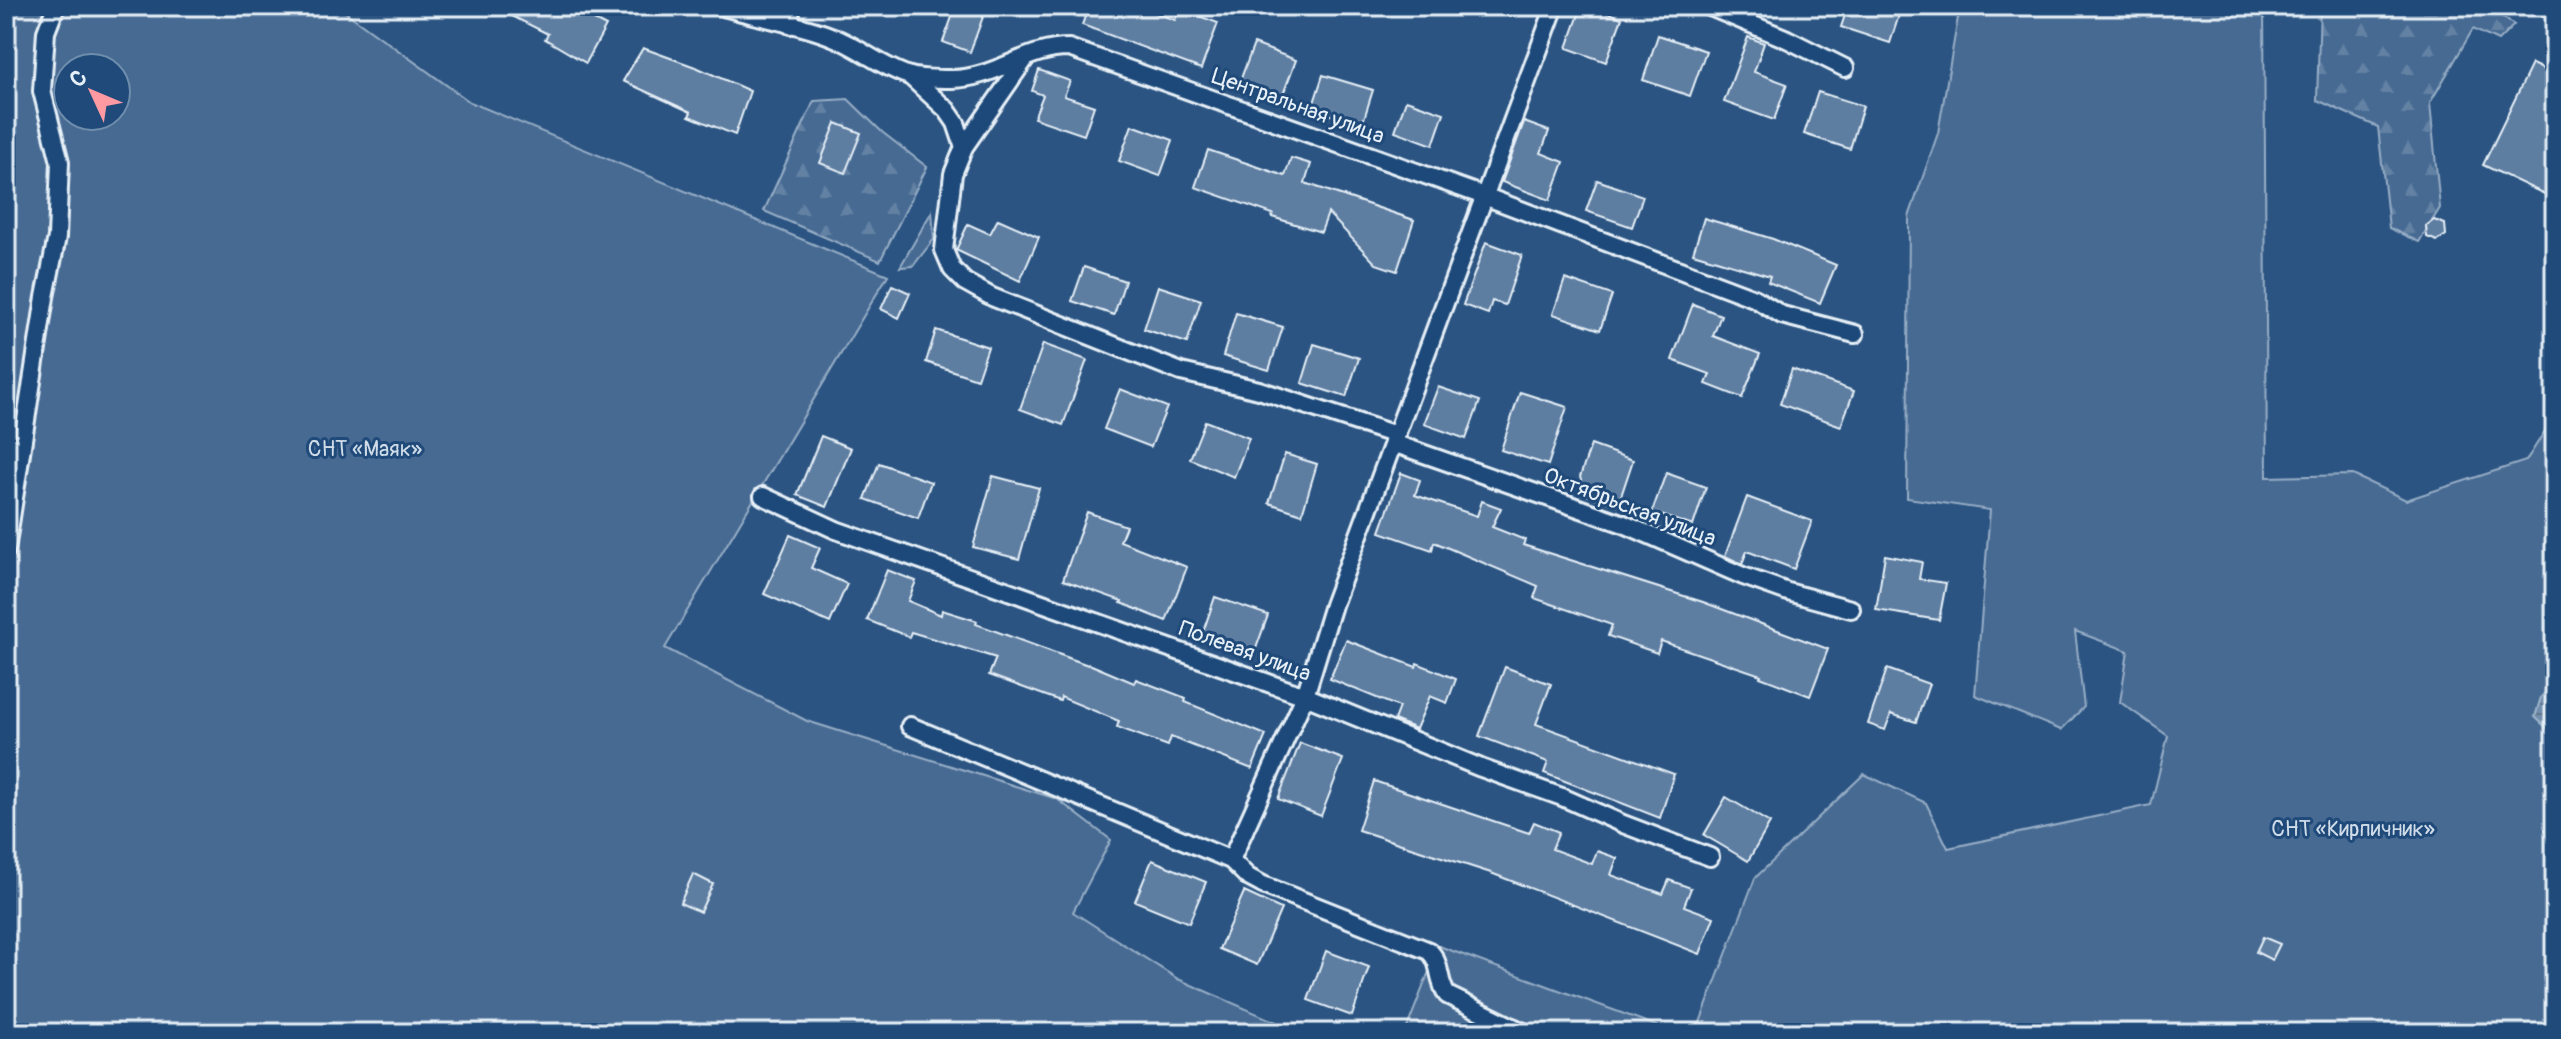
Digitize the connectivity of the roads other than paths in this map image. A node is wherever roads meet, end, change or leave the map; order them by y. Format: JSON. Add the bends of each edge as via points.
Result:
{"nodes":[{"id":1,"x":56,"y":6,"type":"edge"},
{"id":2,"x":721,"y":6,"type":"edge"},
{"id":3,"x":791,"y":6,"type":"edge"},
{"id":4,"x":1555,"y":6,"type":"edge"},
{"id":5,"x":1708,"y":6,"type":"edge"},
{"id":6,"x":790,"y":25,"type":"junction"},
{"id":7,"x":1028,"y":54,"type":"junction"},
{"id":8,"x":1845,"y":68,"type":"dead end"},
{"id":9,"x":910,"y":76,"type":"junction"},
{"id":10,"x":964,"y":147,"type":"junction"},
{"id":11,"x":1484,"y":196,"type":"junction"},
{"id":12,"x":1855,"y":334,"type":"dead end"},
{"id":13,"x":1394,"y":439,"type":"junction"},
{"id":14,"x":763,"y":496,"type":"dead end"},
{"id":15,"x":6,"y":550,"type":"edge"},
{"id":16,"x":1851,"y":609,"type":"dead end"},
{"id":17,"x":1305,"y":696,"type":"junction"},
{"id":18,"x":910,"y":726,"type":"dead end"},
{"id":19,"x":1710,"y":857,"type":"dead end"},
{"id":20,"x":1231,"y":860,"type":"junction"},
{"id":21,"x":1525,"y":1033,"type":"edge"}],
"edges":[{"from":1,"to":15,"type":"street","via":[[46,32],[42,91],[60,162],[57,237]]},
{"from":2,"to":6,"type":"street","name":"Центральная улица"},
{"from":3,"to":6,"type":"street"},
{"from":4,"to":11,"type":"street"},
{"from":5,"to":8,"type":"street"},
{"from":6,"to":9,"type":"street","name":"Центральная улица","via":[[833,36]]},
{"from":7,"to":9,"type":"street","name":"Центральная улица","via":[[981,75]]},
{"from":7,"to":10,"type":"street"},
{"from":7,"to":11,"type":"street","name":"Центральная улица","via":[[1069,48]]},
{"from":9,"to":10,"type":"street","via":[[947,110]]},
{"from":10,"to":13,"type":"street","name":"Октябрьская улица","via":[[953,174],[944,250],[965,282],[1181,372],[1259,390]]},
{"from":11,"to":12,"type":"street","name":"Центральная улица","via":[[1754,298],[1782,315]]},
{"from":11,"to":13,"type":"street"},
{"from":13,"to":16,"type":"street","name":"Октябрьская улица","via":[[1624,524],[1743,576]]},
{"from":13,"to":17,"type":"street"},
{"from":14,"to":17,"type":"street","name":"Полевая улица","via":[[836,530]]},
{"from":17,"to":19,"type":"street","name":"Полевая улица"},
{"from":17,"to":20,"type":"street"},
{"from":18,"to":20,"type":"street"},
{"from":20,"to":21,"type":"street","via":[[1263,885],[1429,951],[1437,958],[1447,995]]}]}
